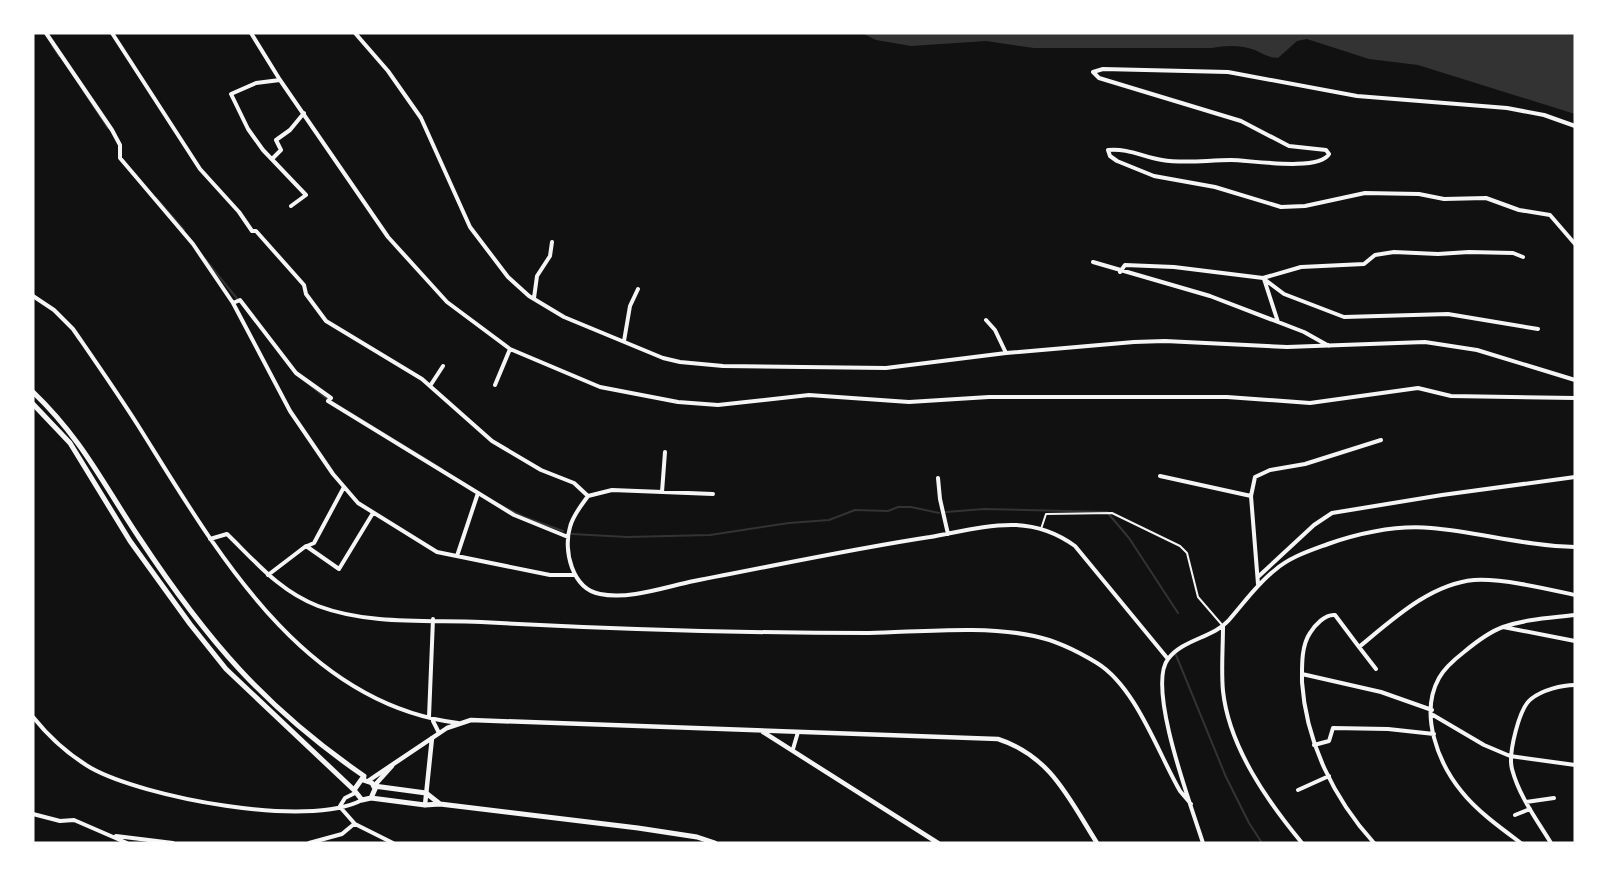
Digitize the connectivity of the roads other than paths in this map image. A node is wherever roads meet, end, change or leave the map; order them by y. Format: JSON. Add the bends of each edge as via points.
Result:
{"nodes":[{"id":1,"x":46,"y":33,"type":"edge"},
{"id":2,"x":112,"y":33,"type":"edge"},
{"id":3,"x":251,"y":33,"type":"edge"},
{"id":4,"x":355,"y":33,"type":"edge"},
{"id":5,"x":280,"y":80,"type":"junction"},
{"id":6,"x":304,"y":113,"type":"junction"},
{"id":7,"x":1575,"y":126,"type":"edge"},
{"id":8,"x":272,"y":159,"type":"junction"},
{"id":9,"x":291,"y":206,"type":"dead end"},
{"id":10,"x":552,"y":242,"type":"dead end"},
{"id":11,"x":1575,"y":244,"type":"edge"},
{"id":12,"x":1523,"y":257,"type":"dead end"},
{"id":13,"x":1093,"y":262,"type":"dead end"},
{"id":14,"x":1120,"y":272,"type":"junction"},
{"id":15,"x":1263,"y":278,"type":"junction"},
{"id":16,"x":638,"y":289,"type":"dead end"},
{"id":17,"x":33,"y":297,"type":"edge"},
{"id":18,"x":534,"y":298,"type":"junction"},
{"id":19,"x":233,"y":303,"type":"junction"},
{"id":20,"x":986,"y":320,"type":"dead end"},
{"id":21,"x":1278,"y":322,"type":"junction"},
{"id":22,"x":1538,"y":329,"type":"dead end"},
{"id":23,"x":624,"y":341,"type":"junction"},
{"id":24,"x":1329,"y":346,"type":"junction"},
{"id":25,"x":510,"y":349,"type":"junction"},
{"id":26,"x":1006,"y":353,"type":"junction"},
{"id":27,"x":443,"y":366,"type":"dead end"},
{"id":28,"x":1575,"y":380,"type":"edge"},
{"id":29,"x":495,"y":385,"type":"dead end"},
{"id":30,"x":430,"y":386,"type":"junction"},
{"id":31,"x":33,"y":392,"type":"edge"},
{"id":32,"x":1575,"y":398,"type":"edge"},
{"id":33,"x":33,"y":404,"type":"edge"},
{"id":34,"x":1381,"y":440,"type":"dead end"},
{"id":35,"x":665,"y":452,"type":"dead end"},
{"id":36,"x":1160,"y":476,"type":"dead end"},
{"id":37,"x":1575,"y":477,"type":"edge"},
{"id":38,"x":939,"y":478,"type":"dead end"},
{"id":39,"x":344,"y":487,"type":"junction"},
{"id":40,"x":662,"y":492,"type":"junction"},
{"id":41,"x":478,"y":493,"type":"junction"},
{"id":42,"x":713,"y":494,"type":"dead end"},
{"id":43,"x":588,"y":495,"type":"junction"},
{"id":44,"x":1251,"y":496,"type":"junction"},
{"id":45,"x":373,"y":513,"type":"junction"},
{"id":46,"x":1041,"y":529,"type":"junction"},
{"id":47,"x":948,"y":534,"type":"junction"},
{"id":48,"x":138,"y":536,"type":"junction"},
{"id":49,"x":568,"y":537,"type":"junction"},
{"id":50,"x":210,"y":539,"type":"junction"},
{"id":51,"x":130,"y":541,"type":"junction"},
{"id":52,"x":306,"y":546,"type":"junction"},
{"id":53,"x":1575,"y":547,"type":"edge"},
{"id":54,"x":457,"y":556,"type":"junction"},
{"id":55,"x":268,"y":575,"type":"junction"},
{"id":56,"x":575,"y":575,"type":"junction"},
{"id":57,"x":1259,"y":576,"type":"junction"},
{"id":58,"x":1258,"y":585,"type":"junction"},
{"id":59,"x":1575,"y":595,"type":"edge"},
{"id":60,"x":1575,"y":615,"type":"edge"},
{"id":61,"x":433,"y":619,"type":"junction"},
{"id":62,"x":1223,"y":626,"type":"junction"},
{"id":63,"x":1503,"y":627,"type":"junction"},
{"id":64,"x":1575,"y":641,"type":"edge"},
{"id":65,"x":1359,"y":647,"type":"junction"},
{"id":66,"x":1168,"y":659,"type":"junction"},
{"id":67,"x":1376,"y":669,"type":"dead end"},
{"id":68,"x":1302,"y":674,"type":"junction"},
{"id":69,"x":1575,"y":685,"type":"edge"},
{"id":70,"x":1432,"y":712,"type":"junction"},
{"id":71,"x":33,"y":717,"type":"edge"},
{"id":72,"x":431,"y":719,"type":"junction"},
{"id":73,"x":458,"y":723,"type":"junction"},
{"id":74,"x":760,"y":730,"type":"junction"},
{"id":75,"x":798,"y":732,"type":"junction"},
{"id":76,"x":439,"y":733,"type":"junction"},
{"id":77,"x":1434,"y":734,"type":"junction"},
{"id":78,"x":307,"y":735,"type":"junction"},
{"id":79,"x":432,"y":738,"type":"junction"},
{"id":80,"x":301,"y":741,"type":"junction"},
{"id":81,"x":1314,"y":745,"type":"junction"},
{"id":82,"x":793,"y":749,"type":"junction"},
{"id":83,"x":1510,"y":756,"type":"junction"},
{"id":84,"x":1575,"y":765,"type":"edge"},
{"id":85,"x":392,"y":766,"type":"junction"},
{"id":86,"x":1329,"y":776,"type":"junction"},
{"id":87,"x":366,"y":778,"type":"junction"},
{"id":88,"x":374,"y":786,"type":"junction"},
{"id":89,"x":1298,"y":790,"type":"dead end"},
{"id":90,"x":355,"y":792,"type":"junction"},
{"id":91,"x":426,"y":793,"type":"junction"},
{"id":92,"x":371,"y":798,"type":"junction"},
{"id":93,"x":1554,"y":798,"type":"dead end"},
{"id":94,"x":362,"y":800,"type":"junction"},
{"id":95,"x":1526,"y":802,"type":"junction"},
{"id":96,"x":440,"y":804,"type":"junction"},
{"id":97,"x":1191,"y":804,"type":"junction"},
{"id":98,"x":425,"y":806,"type":"junction"},
{"id":99,"x":339,"y":807,"type":"junction"},
{"id":100,"x":1530,"y":809,"type":"junction"},
{"id":101,"x":33,"y":814,"type":"edge"},
{"id":102,"x":1515,"y":814,"type":"dead end"},
{"id":103,"x":355,"y":824,"type":"junction"},
{"id":104,"x":110,"y":835,"type":"junction"},
{"id":105,"x":127,"y":843,"type":"edge"},
{"id":106,"x":173,"y":843,"type":"edge"},
{"id":107,"x":309,"y":843,"type":"edge"},
{"id":108,"x":393,"y":843,"type":"edge"},
{"id":109,"x":715,"y":843,"type":"edge"},
{"id":110,"x":938,"y":843,"type":"edge"},
{"id":111,"x":1097,"y":843,"type":"edge"},
{"id":112,"x":1203,"y":843,"type":"edge"},
{"id":113,"x":1302,"y":843,"type":"edge"},
{"id":114,"x":1374,"y":843,"type":"edge"},
{"id":115,"x":1521,"y":843,"type":"edge"},
{"id":116,"x":1551,"y":843,"type":"edge"}],
"edges":[{"from":1,"to":19,"type":"street","via":[[112,130],[120,145],[120,158],[193,244]]},
{"from":2,"to":30,"type":"street","via":[[200,169],[304,285],[316,311],[340,331],[387,356]]},
{"from":3,"to":5,"type":"street"},
{"from":4,"to":18,"type":"street","via":[[421,118],[477,240],[508,277]]},
{"from":5,"to":6,"type":"street"},
{"from":5,"to":8,"type":"street","via":[[256,83],[231,94],[249,129]]},
{"from":6,"to":8,"type":"street","via":[[276,140],[281,150]]},
{"from":6,"to":25,"type":"street","via":[[398,251],[447,302]]},
{"from":7,"to":11,"type":"street","via":[[1507,108],[1357,96],[1228,72],[1093,72],[1099,78],[1241,121],[1289,146],[1326,150],[1329,154],[1322,161],[1290,163],[1182,163],[1108,150],[1117,161],[1154,176],[1215,187],[1281,207],[1365,193],[1486,198],[1550,215]]},
{"from":8,"to":9,"type":"street","via":[[306,195]]},
{"from":10,"to":18,"type":"street","via":[[550,256],[537,276]]},
{"from":12,"to":15,"type":"street","via":[[1513,253],[1394,252],[1375,255],[1364,264],[1301,267]]},
{"from":13,"to":14,"type":"street"},
{"from":14,"to":15,"type":"street","via":[[1125,266],[1157,266]]},
{"from":14,"to":21,"type":"street","via":[[1210,296]]},
{"from":15,"to":21,"type":"street"},
{"from":15,"to":22,"type":"street","via":[[1284,294],[1344,316],[1448,314]]},
{"from":16,"to":23,"type":"street","via":[[630,306]]},
{"from":17,"to":50,"type":"street","via":[[73,328]]},
{"from":18,"to":23,"type":"street","via":[[564,317]]},
{"from":19,"to":39,"type":"street","via":[[282,399]]},
{"from":19,"to":41,"type":"street","via":[[240,300],[296,373],[331,398],[328,401]]},
{"from":20,"to":26,"type":"street"},
{"from":21,"to":24,"type":"street"},
{"from":23,"to":26,"type":"street","via":[[680,362],[740,367],[902,367]]},
{"from":24,"to":26,"type":"street","via":[[1165,340]]},
{"from":24,"to":28,"type":"street","via":[[1425,342],[1477,350]]},
{"from":25,"to":29,"type":"street"},
{"from":25,"to":32,"type":"street","via":[[600,387],[678,402],[718,405],[809,395],[909,402],[989,397],[1227,397],[1310,403],[1418,388],[1451,396],[1498,399]]},
{"from":27,"to":30,"type":"street"},
{"from":30,"to":43,"type":"street","via":[[492,441],[541,470],[573,483]]},
{"from":31,"to":48,"type":"main road","via":[[76,439]]},
{"from":33,"to":51,"type":"main road","via":[[70,442]]},
{"from":34,"to":44,"type":"street","via":[[1305,464],[1263,472],[1252,480]]},
{"from":35,"to":40,"type":"street"},
{"from":36,"to":44,"type":"street"},
{"from":37,"to":57,"type":"street","via":[[1332,513]]},
{"from":38,"to":47,"type":"street"},
{"from":39,"to":45,"type":"street"},
{"from":39,"to":52,"type":"street","via":[[314,543]]},
{"from":40,"to":42,"type":"street"},
{"from":40,"to":43,"type":"street","via":[[612,490]]},
{"from":41,"to":49,"type":"street","via":[[514,515]]},
{"from":41,"to":54,"type":"street"},
{"from":43,"to":49,"type":"street","via":[[574,516]]},
{"from":44,"to":57,"type":"street"},
{"from":45,"to":52,"type":"street","via":[[339,569]]},
{"from":45,"to":54,"type":"street","via":[[437,552]]},
{"from":46,"to":47,"type":"street","via":[[1002,525]]},
{"from":46,"to":62,"type":"street","via":[[1046,514],[1112,513],[1185,550],[1198,597]]},
{"from":46,"to":66,"type":"street","via":[[1065,538],[1086,558]]},
{"from":47,"to":56,"type":"street","via":[[861,547],[645,592],[599,594],[582,585]]},
{"from":48,"to":51,"type":"main road"},
{"from":48,"to":78,"type":"main road","via":[[196,621],[232,664]]},
{"from":49,"to":56,"type":"street"},
{"from":50,"to":55,"type":"street","via":[[227,534]]},
{"from":50,"to":72,"type":"street","via":[[299,646],[325,668],[364,694]]},
{"from":51,"to":80,"type":"main road","via":[[226,669]]},
{"from":52,"to":55,"type":"street"},
{"from":53,"to":58,"type":"street","via":[[1430,528],[1384,530],[1298,556],[1276,568]]},
{"from":54,"to":56,"type":"street","via":[[550,575]]},
{"from":55,"to":61,"type":"street","via":[[286,591],[351,616]]},
{"from":57,"to":58,"type":"street"},
{"from":58,"to":62,"type":"street"},
{"from":59,"to":65,"type":"street","via":[[1496,581],[1452,584],[1400,613]]},
{"from":60,"to":63,"type":"street"},
{"from":61,"to":72,"type":"street"},
{"from":61,"to":97,"type":"street","via":[[659,629],[980,631],[1034,636],[1098,664],[1122,687]]},
{"from":62,"to":66,"type":"street"},
{"from":62,"to":113,"type":"street","via":[[1223,692],[1232,724],[1263,793]]},
{"from":63,"to":64,"type":"street"},
{"from":63,"to":70,"type":"street","via":[[1444,669],[1434,688]]},
{"from":65,"to":67,"type":"street"},
{"from":65,"to":68,"type":"street","via":[[1331,614],[1308,636]]},
{"from":66,"to":97,"type":"street","via":[[1161,682],[1167,727]]},
{"from":68,"to":70,"type":"street","via":[[1381,692]]},
{"from":68,"to":81,"type":"street","via":[[1306,718]]},
{"from":69,"to":83,"type":"street","via":[[1557,687],[1530,699]]},
{"from":70,"to":77,"type":"street"},
{"from":70,"to":83,"type":"street","via":[[1484,745]]},
{"from":71,"to":99,"type":"street","via":[[90,767],[153,791],[268,810]]},
{"from":72,"to":73,"type":"street"},
{"from":72,"to":76,"type":"street"},
{"from":73,"to":74,"type":"street","via":[[471,720]]},
{"from":73,"to":76,"type":"street"},
{"from":74,"to":75,"type":"street"},
{"from":74,"to":82,"type":"street"},
{"from":75,"to":82,"type":"street"},
{"from":75,"to":111,"type":"street","via":[[980,738],[1013,743],[1051,772]]},
{"from":76,"to":79,"type":"street"},
{"from":77,"to":81,"type":"street","via":[[1333,728],[1329,741]]},
{"from":77,"to":115,"type":"street","via":[[1437,751],[1462,792]]},
{"from":78,"to":80,"type":"main road"},
{"from":78,"to":87,"type":"main road"},
{"from":79,"to":85,"type":"street"},
{"from":79,"to":91,"type":"street"},
{"from":80,"to":90,"type":"main road"},
{"from":81,"to":86,"type":"street"},
{"from":82,"to":110,"type":"street"},
{"from":83,"to":84,"type":"street"},
{"from":83,"to":95,"type":"street"},
{"from":85,"to":87,"type":"street"},
{"from":85,"to":88,"type":"street"},
{"from":86,"to":89,"type":"street"},
{"from":86,"to":114,"type":"street","via":[[1347,810]]},
{"from":87,"to":88,"type":"main road"},
{"from":87,"to":90,"type":"main road"},
{"from":88,"to":91,"type":"main road"},
{"from":88,"to":92,"type":"main road"},
{"from":90,"to":94,"type":"main road"},
{"from":90,"to":99,"type":"street"},
{"from":91,"to":96,"type":"main road"},
{"from":91,"to":98,"type":"street"},
{"from":92,"to":94,"type":"main road"},
{"from":92,"to":98,"type":"main road"},
{"from":93,"to":95,"type":"street"},
{"from":94,"to":99,"type":"street"},
{"from":95,"to":100,"type":"street"},
{"from":96,"to":98,"type":"main road"},
{"from":96,"to":109,"type":"main road","via":[[648,829]]},
{"from":97,"to":112,"type":"street"},
{"from":99,"to":103,"type":"street"},
{"from":100,"to":102,"type":"street"},
{"from":100,"to":116,"type":"street"},
{"from":101,"to":104,"type":"street","via":[[60,821],[74,820]]},
{"from":103,"to":107,"type":"street","via":[[342,834]]},
{"from":103,"to":108,"type":"street"},
{"from":104,"to":105,"type":"street"},
{"from":104,"to":106,"type":"street"}]}
